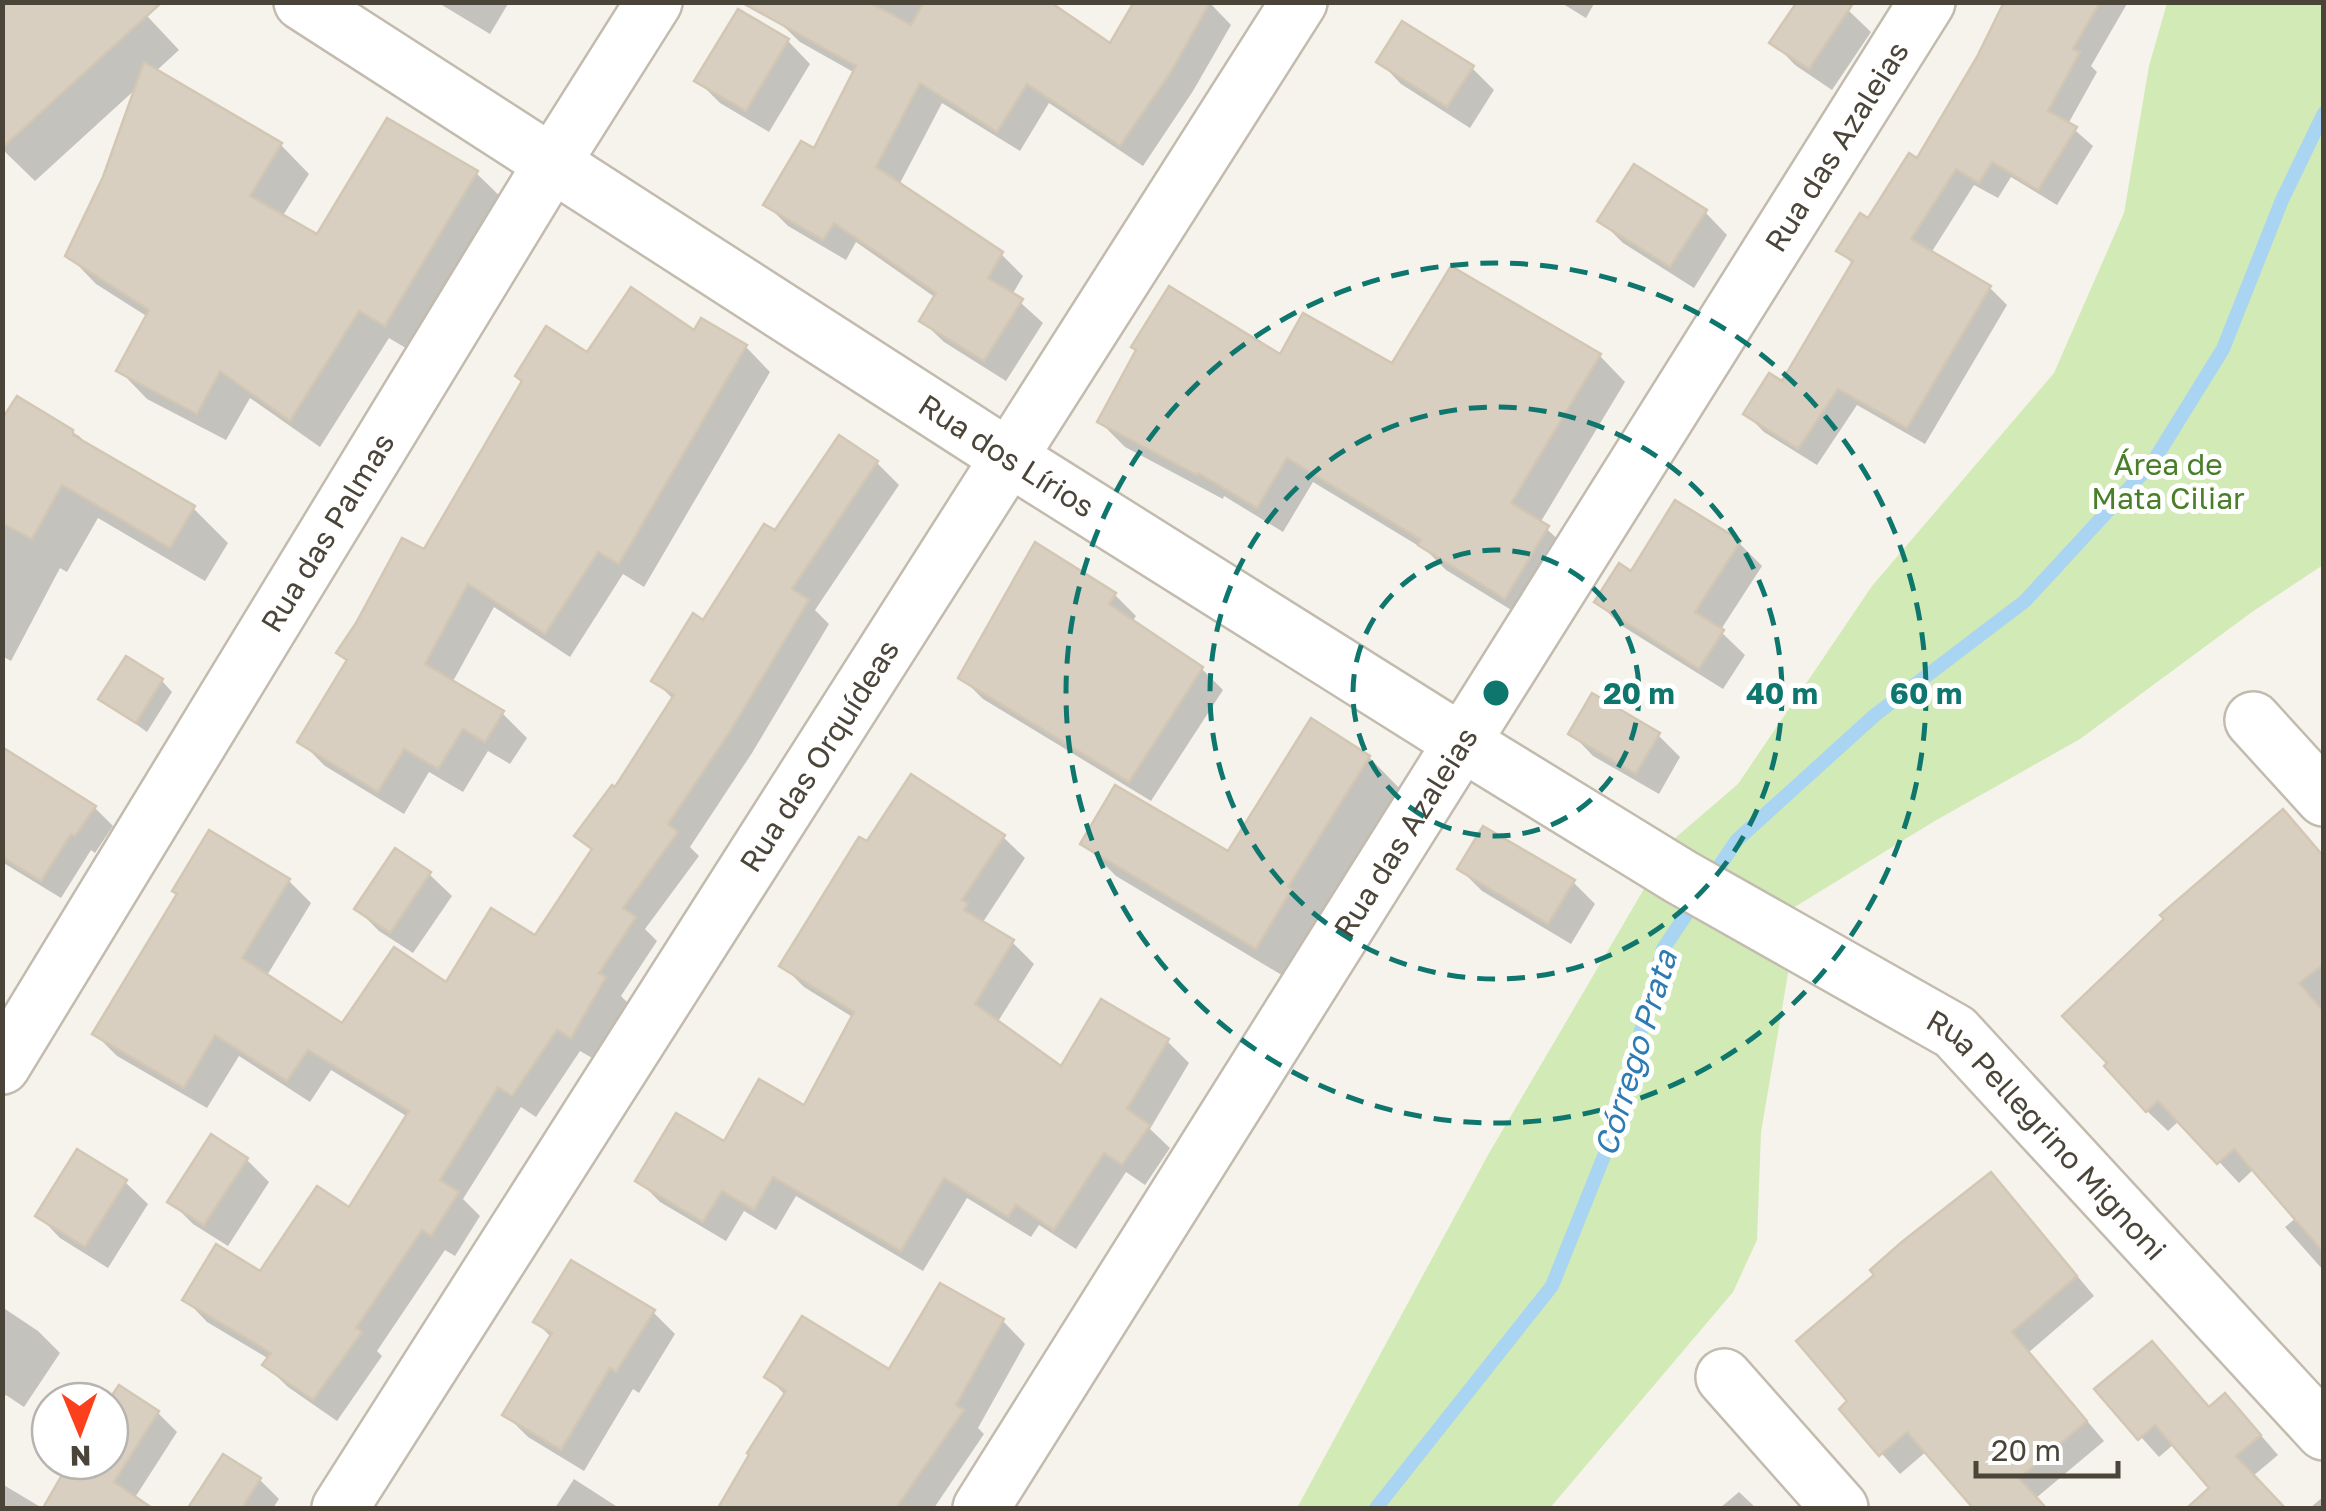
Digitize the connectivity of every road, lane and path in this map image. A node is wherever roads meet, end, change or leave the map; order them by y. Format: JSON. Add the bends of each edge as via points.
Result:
{"nodes":[{"id":1,"x":302,"y":2,"type":"edge"},
{"id":2,"x":654,"y":2,"type":"edge"},
{"id":3,"x":1299,"y":2,"type":"edge"},
{"id":4,"x":1927,"y":2,"type":"edge"},
{"id":5,"x":552,"y":165,"type":"junction"},
{"id":6,"x":1008,"y":456,"type":"junction"},
{"id":7,"x":2253,"y":720,"type":"dead end"},
{"id":8,"x":1463,"y":743,"type":"junction"},
{"id":9,"x":2324,"y":798,"type":"edge"},
{"id":10,"x":1700,"y":887,"type":"joint"},
{"id":11,"x":2,"y":1066,"type":"edge"},
{"id":12,"x":1724,"y":1376,"type":"dead end"},
{"id":13,"x":2324,"y":1432,"type":"edge"},
{"id":14,"x":340,"y":1508,"type":"edge"},
{"id":15,"x":980,"y":1508,"type":"edge"},
{"id":16,"x":1840,"y":1508,"type":"edge"}],
"edges":[{"from":1,"to":5,"type":"street","name":"Rua dos Lírios"},
{"from":2,"to":5,"type":"street","name":"Rua das Palmas"},
{"from":3,"to":6,"type":"street","name":"Rua das Orquídeas"},
{"from":4,"to":8,"type":"street","name":"Rua das Azaleias"},
{"from":5,"to":6,"type":"street","name":"Rua dos Lírios"},
{"from":5,"to":11,"type":"street","name":"Rua das Palmas"},
{"from":6,"to":8,"type":"street","name":"Rua dos Lírios"},
{"from":6,"to":14,"type":"street","name":"Rua das Orquídeas"},
{"from":7,"to":9,"type":"street"},
{"from":8,"to":10,"type":"street","name":"Rua dos Lírios"},
{"from":8,"to":15,"type":"street","name":"Rua das Azaleias"},
{"from":10,"to":13,"type":"street","name":"Rua Pellegrino Mignoni","via":[[1955,1032]]},
{"from":12,"to":16,"type":"street"}]}
